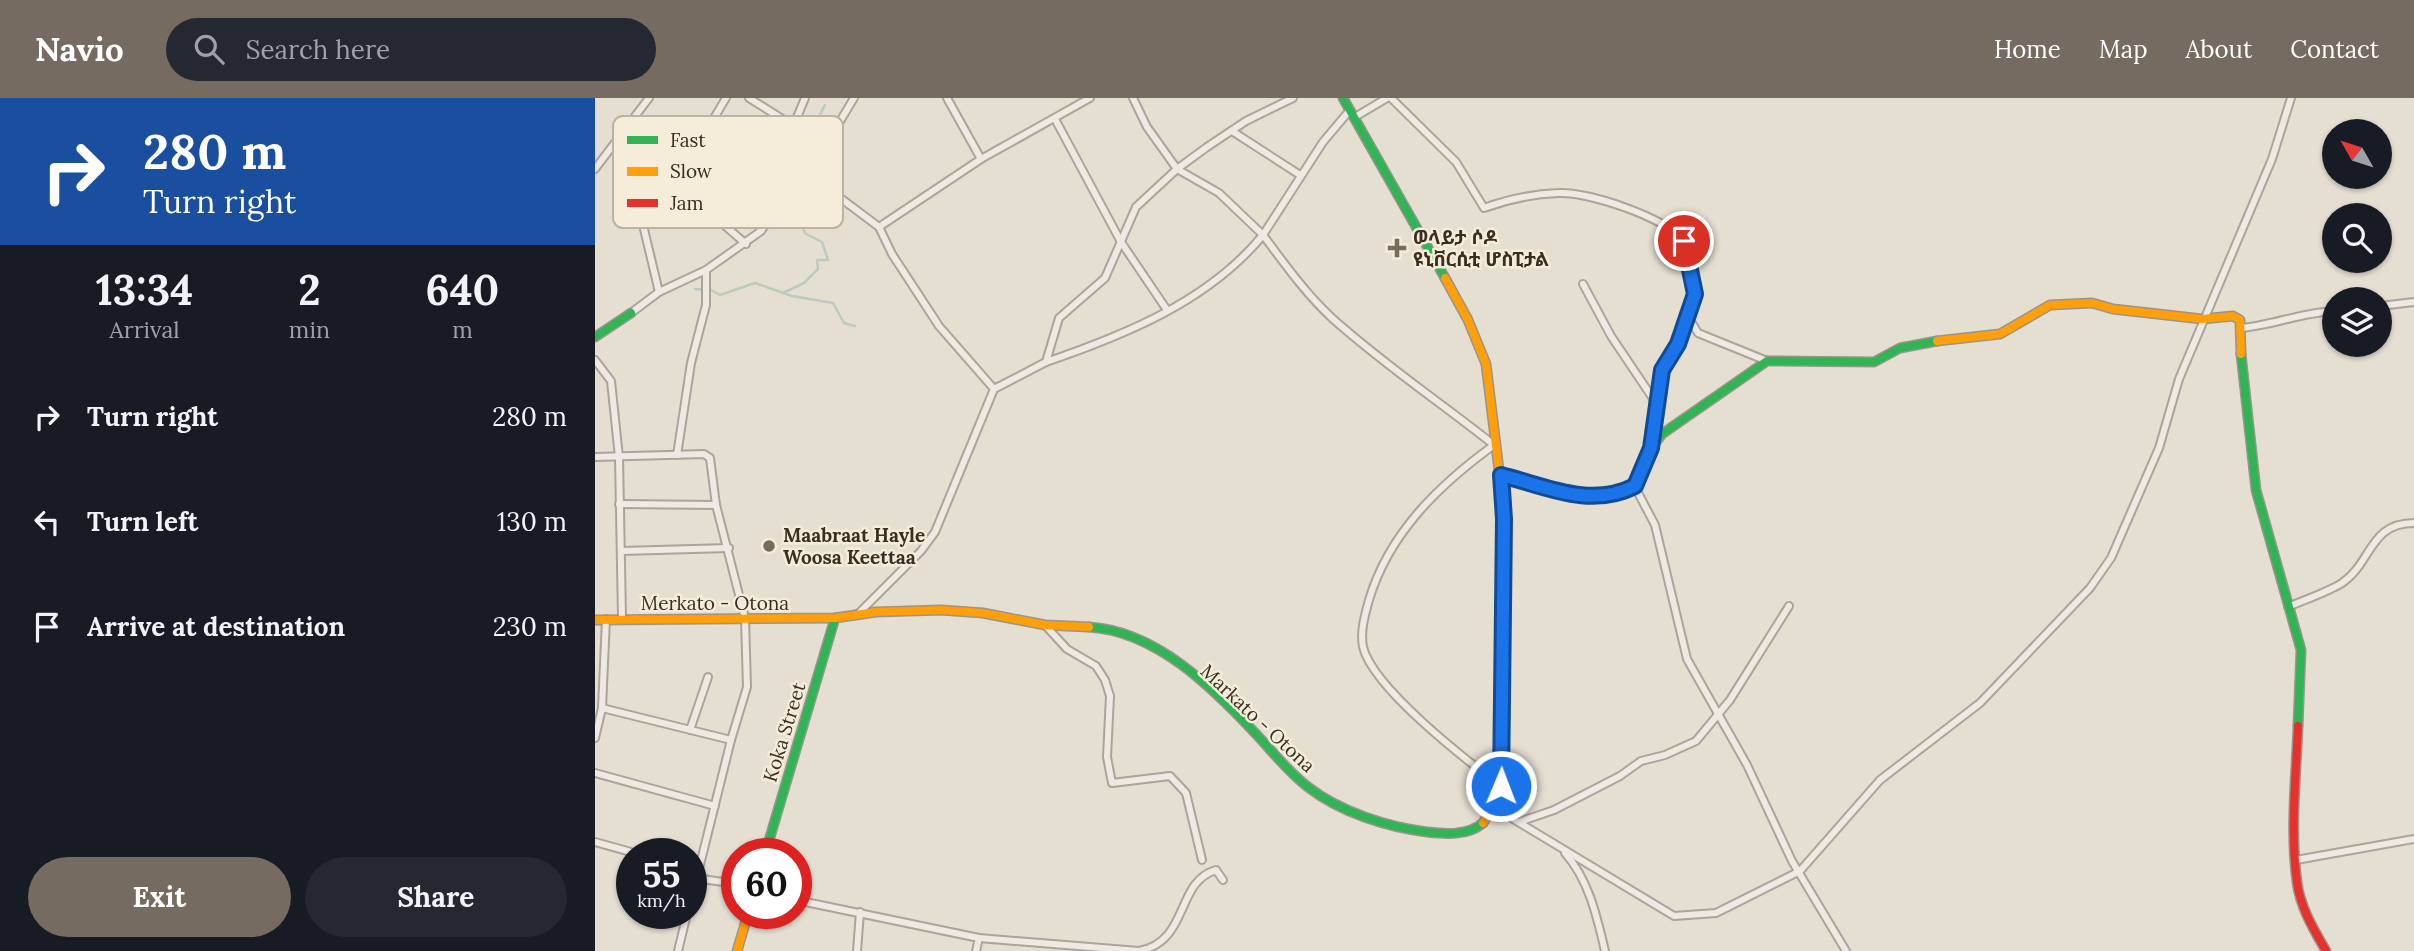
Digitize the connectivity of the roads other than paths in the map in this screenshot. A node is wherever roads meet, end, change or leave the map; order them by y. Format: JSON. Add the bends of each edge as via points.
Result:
{"nodes":[{"id":1,"x":649,"y":98,"type":"edge"},
{"id":2,"x":726,"y":98,"type":"edge"},
{"id":3,"x":749,"y":98,"type":"edge"},
{"id":4,"x":805,"y":98,"type":"edge"},
{"id":5,"x":854,"y":98,"type":"edge"},
{"id":6,"x":947,"y":98,"type":"edge"},
{"id":7,"x":1090,"y":98,"type":"edge"},
{"id":8,"x":1133,"y":98,"type":"edge"},
{"id":9,"x":1293,"y":98,"type":"edge"},
{"id":10,"x":1343,"y":98,"type":"edge"},
{"id":11,"x":1389,"y":98,"type":"edge"},
{"id":12,"x":2291,"y":98,"type":"edge"},
{"id":13,"x":1353,"y":113,"type":"junction"},
{"id":14,"x":636,"y":116,"type":"edge"},
{"id":15,"x":715,"y":116,"type":"edge"},
{"id":16,"x":776,"y":116,"type":"edge"},
{"id":17,"x":798,"y":116,"type":"edge"},
{"id":18,"x":842,"y":116,"type":"edge"},
{"id":19,"x":1055,"y":119,"type":"junction"},
{"id":20,"x":1232,"y":131,"type":"junction"},
{"id":21,"x":613,"y":148,"type":"edge"},
{"id":22,"x":981,"y":159,"type":"junction"},
{"id":23,"x":595,"y":169,"type":"edge"},
{"id":24,"x":1177,"y":169,"type":"junction"},
{"id":25,"x":1300,"y":175,"type":"junction"},
{"id":26,"x":843,"y":200,"type":"edge"},
{"id":27,"x":879,"y":227,"type":"junction"},
{"id":28,"x":644,"y":228,"type":"edge"},
{"id":29,"x":728,"y":228,"type":"edge"},
{"id":30,"x":763,"y":228,"type":"edge"},
{"id":31,"x":1263,"y":234,"type":"junction"},
{"id":32,"x":1121,"y":242,"type":"junction"},
{"id":33,"x":746,"y":244,"type":"junction"},
{"id":34,"x":706,"y":270,"type":"junction"},
{"id":35,"x":1583,"y":284,"type":"dead end"},
{"id":36,"x":659,"y":292,"type":"junction"},
{"id":37,"x":2414,"y":302,"type":"edge"},
{"id":38,"x":2392,"y":305,"type":"edge"},
{"id":39,"x":1167,"y":310,"type":"junction"},
{"id":40,"x":2322,"y":311,"type":"edge"},
{"id":41,"x":631,"y":313,"type":"joint"},
{"id":42,"x":1689,"y":318,"type":"junction"},
{"id":43,"x":2203,"y":319,"type":"junction"},
{"id":44,"x":2242,"y":328,"type":"junction"},
{"id":45,"x":595,"y":337,"type":"edge"},
{"id":46,"x":595,"y":360,"type":"edge"},
{"id":47,"x":1767,"y":361,"type":"junction"},
{"id":48,"x":1046,"y":362,"type":"junction"},
{"id":49,"x":994,"y":390,"type":"junction"},
{"id":50,"x":1656,"y":403,"type":"junction"},
{"id":51,"x":1494,"y":445,"type":"junction"},
{"id":52,"x":1651,"y":448,"type":"junction"},
{"id":53,"x":677,"y":455,"type":"junction"},
{"id":54,"x":595,"y":457,"type":"edge"},
{"id":55,"x":619,"y":457,"type":"junction"},
{"id":56,"x":1501,"y":475,"type":"junction"},
{"id":57,"x":1635,"y":486,"type":"junction"},
{"id":58,"x":619,"y":503,"type":"junction"},
{"id":59,"x":716,"y":505,"type":"junction"},
{"id":60,"x":2414,"y":523,"type":"edge"},
{"id":61,"x":729,"y":548,"type":"junction"},
{"id":62,"x":621,"y":551,"type":"junction"},
{"id":63,"x":1789,"y":606,"type":"dead end"},
{"id":64,"x":2288,"y":607,"type":"junction"},
{"id":65,"x":859,"y":614,"type":"junction"},
{"id":66,"x":622,"y":618,"type":"junction"},
{"id":67,"x":744,"y":618,"type":"junction"},
{"id":68,"x":835,"y":618,"type":"junction"},
{"id":69,"x":606,"y":619,"type":"junction"},
{"id":70,"x":595,"y":620,"type":"edge"},
{"id":71,"x":1044,"y":625,"type":"junction"},
{"id":72,"x":708,"y":677,"type":"dead end"},
{"id":73,"x":602,"y":708,"type":"junction"},
{"id":74,"x":1718,"y":717,"type":"junction"},
{"id":75,"x":690,"y":730,"type":"junction"},
{"id":76,"x":595,"y":738,"type":"edge"},
{"id":77,"x":730,"y":740,"type":"junction"},
{"id":78,"x":595,"y":773,"type":"edge"},
{"id":79,"x":1501,"y":786,"type":"junction"},
{"id":80,"x":715,"y":806,"type":"junction"},
{"id":81,"x":1495,"y":808,"type":"junction"},
{"id":82,"x":1519,"y":822,"type":"junction"},
{"id":83,"x":770,"y":838,"type":"edge"},
{"id":84,"x":2414,"y":839,"type":"edge"},
{"id":85,"x":707,"y":840,"type":"edge"},
{"id":86,"x":595,"y":842,"type":"edge"},
{"id":87,"x":616,"y":848,"type":"edge"},
{"id":88,"x":1562,"y":849,"type":"junction"},
{"id":89,"x":1202,"y":860,"type":"dead end"},
{"id":90,"x":2296,"y":860,"type":"junction"},
{"id":91,"x":1800,"y":871,"type":"junction"},
{"id":92,"x":1223,"y":880,"type":"dead end"},
{"id":93,"x":812,"y":903,"type":"edge"},
{"id":94,"x":860,"y":912,"type":"junction"},
{"id":95,"x":683,"y":929,"type":"edge"},
{"id":96,"x":744,"y":929,"type":"edge"},
{"id":97,"x":979,"y":938,"type":"junction"},
{"id":98,"x":678,"y":951,"type":"edge"},
{"id":99,"x":737,"y":951,"type":"edge"},
{"id":100,"x":857,"y":951,"type":"edge"},
{"id":101,"x":976,"y":951,"type":"edge"},
{"id":102,"x":1605,"y":951,"type":"edge"},
{"id":103,"x":1846,"y":951,"type":"edge"},
{"id":104,"x":2326,"y":951,"type":"edge"}],
"edges":[{"from":1,"to":14,"type":"street"},
{"from":2,"to":15,"type":"street"},
{"from":3,"to":16,"type":"street"},
{"from":4,"to":17,"type":"street"},
{"from":5,"to":18,"type":"street"},
{"from":6,"to":22,"type":"street"},
{"from":7,"to":19,"type":"street"},
{"from":8,"to":24,"type":"street"},
{"from":9,"to":20,"type":"street"},
{"from":10,"to":13,"type":"main road","name":"Markato - Otona"},
{"from":11,"to":13,"type":"street"},
{"from":11,"to":42,"type":"street","via":[[1455,162],[1484,208],[1560,192],[1663,223],[1684,241],[1695,294]]},
{"from":12,"to":43,"type":"street","via":[[2272,159]]},
{"from":13,"to":25,"type":"street"},
{"from":13,"to":51,"type":"main road","name":"Markato - Otona","via":[[1468,320],[1486,364]]},
{"from":19,"to":22,"type":"street"},
{"from":19,"to":32,"type":"street"},
{"from":20,"to":24,"type":"street"},
{"from":20,"to":25,"type":"street"},
{"from":21,"to":23,"type":"street"},
{"from":22,"to":27,"type":"street"},
{"from":24,"to":31,"type":"street","via":[[1219,193]]},
{"from":24,"to":32,"type":"street","via":[[1136,207]]},
{"from":25,"to":31,"type":"street"},
{"from":26,"to":27,"type":"street"},
{"from":27,"to":49,"type":"street","via":[[939,326]]},
{"from":28,"to":36,"type":"street"},
{"from":29,"to":33,"type":"street"},
{"from":30,"to":33,"type":"street"},
{"from":31,"to":39,"type":"street","via":[[1240,263]]},
{"from":31,"to":51,"type":"street","via":[[1331,317]]},
{"from":32,"to":39,"type":"street"},
{"from":32,"to":48,"type":"street","via":[[1105,278],[1059,318]]},
{"from":33,"to":34,"type":"street"},
{"from":34,"to":36,"type":"street"},
{"from":34,"to":53,"type":"street","via":[[706,296]]},
{"from":35,"to":50,"type":"street"},
{"from":36,"to":41,"type":"street"},
{"from":37,"to":38,"type":"street"},
{"from":39,"to":48,"type":"street","via":[[1107,341]]},
{"from":40,"to":44,"type":"street"},
{"from":41,"to":45,"type":"main road"},
{"from":42,"to":47,"type":"street","via":[[1698,333]]},
{"from":42,"to":50,"type":"street","via":[[1662,370]]},
{"from":43,"to":44,"type":"main road","via":[[2233,316]]},
{"from":43,"to":47,"type":"main road","via":[[2092,303],[2050,305],[2000,334],[1920,343],[1874,362]]},
{"from":43,"to":91,"type":"street","via":[[2159,448],[2111,558],[2090,588],[1980,703],[1880,780]]},
{"from":44,"to":64,"type":"main road","via":[[2241,361],[2256,490]]},
{"from":46,"to":55,"type":"street","via":[[611,380]]},
{"from":47,"to":52,"type":"main road","via":[[1690,412]]},
{"from":48,"to":49,"type":"street"},
{"from":49,"to":65,"type":"street","via":[[935,532]]},
{"from":50,"to":52,"type":"street"},
{"from":51,"to":56,"type":"main road","name":"Markato - Otona"},
{"from":51,"to":79,"type":"street","via":[[1455,473],[1408,523],[1384,561],[1363,622],[1363,647],[1397,697],[1449,747]]},
{"from":52,"to":57,"type":"main road"},
{"from":53,"to":55,"type":"street"},
{"from":53,"to":59,"type":"street","via":[[710,458]]},
{"from":54,"to":55,"type":"street"},
{"from":55,"to":58,"type":"street"},
{"from":56,"to":57,"type":"main road","via":[[1556,492],[1589,496],[1619,494]]},
{"from":56,"to":79,"type":"main road","name":"Markato - Otona"},
{"from":57,"to":74,"type":"street","via":[[1655,525],[1687,659]]},
{"from":58,"to":59,"type":"street"},
{"from":58,"to":62,"type":"street"},
{"from":59,"to":61,"type":"street"},
{"from":60,"to":64,"type":"street","via":[[2398,523],[2382,533],[2345,581]]},
{"from":61,"to":62,"type":"street"},
{"from":61,"to":67,"type":"street"},
{"from":62,"to":66,"type":"street"},
{"from":63,"to":74,"type":"street"},
{"from":64,"to":90,"type":"main road","via":[[2301,650]]},
{"from":65,"to":68,"type":"main road","name":"Markato - Otona"},
{"from":65,"to":71,"type":"main road","name":"Markato - Otona","via":[[960,611]]},
{"from":66,"to":67,"type":"main road","name":"Merkato - Otona"},
{"from":66,"to":69,"type":"main road","name":"Merkato - Otona"},
{"from":67,"to":68,"type":"main road","name":"Merkato - Otona"},
{"from":67,"to":77,"type":"street","via":[[747,687]]},
{"from":68,"to":83,"type":"main road","name":"Koka Street"},
{"from":69,"to":70,"type":"main road","name":"Merkato - Otona"},
{"from":69,"to":73,"type":"street"},
{"from":71,"to":81,"type":"main road","name":"Markato - Otona","via":[[1108,628],[1138,637],[1250,728],[1279,763],[1318,795],[1402,827],[1456,834],[1479,826]]},
{"from":71,"to":89,"type":"street","via":[[1067,649],[1096,666],[1105,680],[1110,695],[1107,757],[1112,783],[1170,776],[1186,793]]},
{"from":72,"to":75,"type":"street"},
{"from":73,"to":75,"type":"street"},
{"from":73,"to":76,"type":"street"},
{"from":74,"to":82,"type":"street","via":[[1696,741],[1641,761],[1554,810]]},
{"from":74,"to":91,"type":"street"},
{"from":75,"to":77,"type":"street"},
{"from":77,"to":80,"type":"street"},
{"from":78,"to":80,"type":"street"},
{"from":79,"to":81,"type":"main road","name":"Markato - Otona"},
{"from":80,"to":85,"type":"street"},
{"from":81,"to":82,"type":"street"},
{"from":82,"to":88,"type":"street"},
{"from":84,"to":90,"type":"street"},
{"from":86,"to":87,"type":"street"},
{"from":88,"to":91,"type":"street","via":[[1674,916],[1716,913]]},
{"from":88,"to":102,"type":"street","via":[[1578,868]]},
{"from":90,"to":104,"type":"main road","via":[[2297,884],[2310,923]]},
{"from":91,"to":103,"type":"street"},
{"from":92,"to":97,"type":"street","via":[[1216,870],[1196,881],[1173,930],[1162,943],[1147,949]]},
{"from":93,"to":94,"type":"street"},
{"from":94,"to":97,"type":"street"},
{"from":94,"to":100,"type":"street"},
{"from":95,"to":98,"type":"street"},
{"from":96,"to":99,"type":"main road"},
{"from":97,"to":101,"type":"street"}]}
